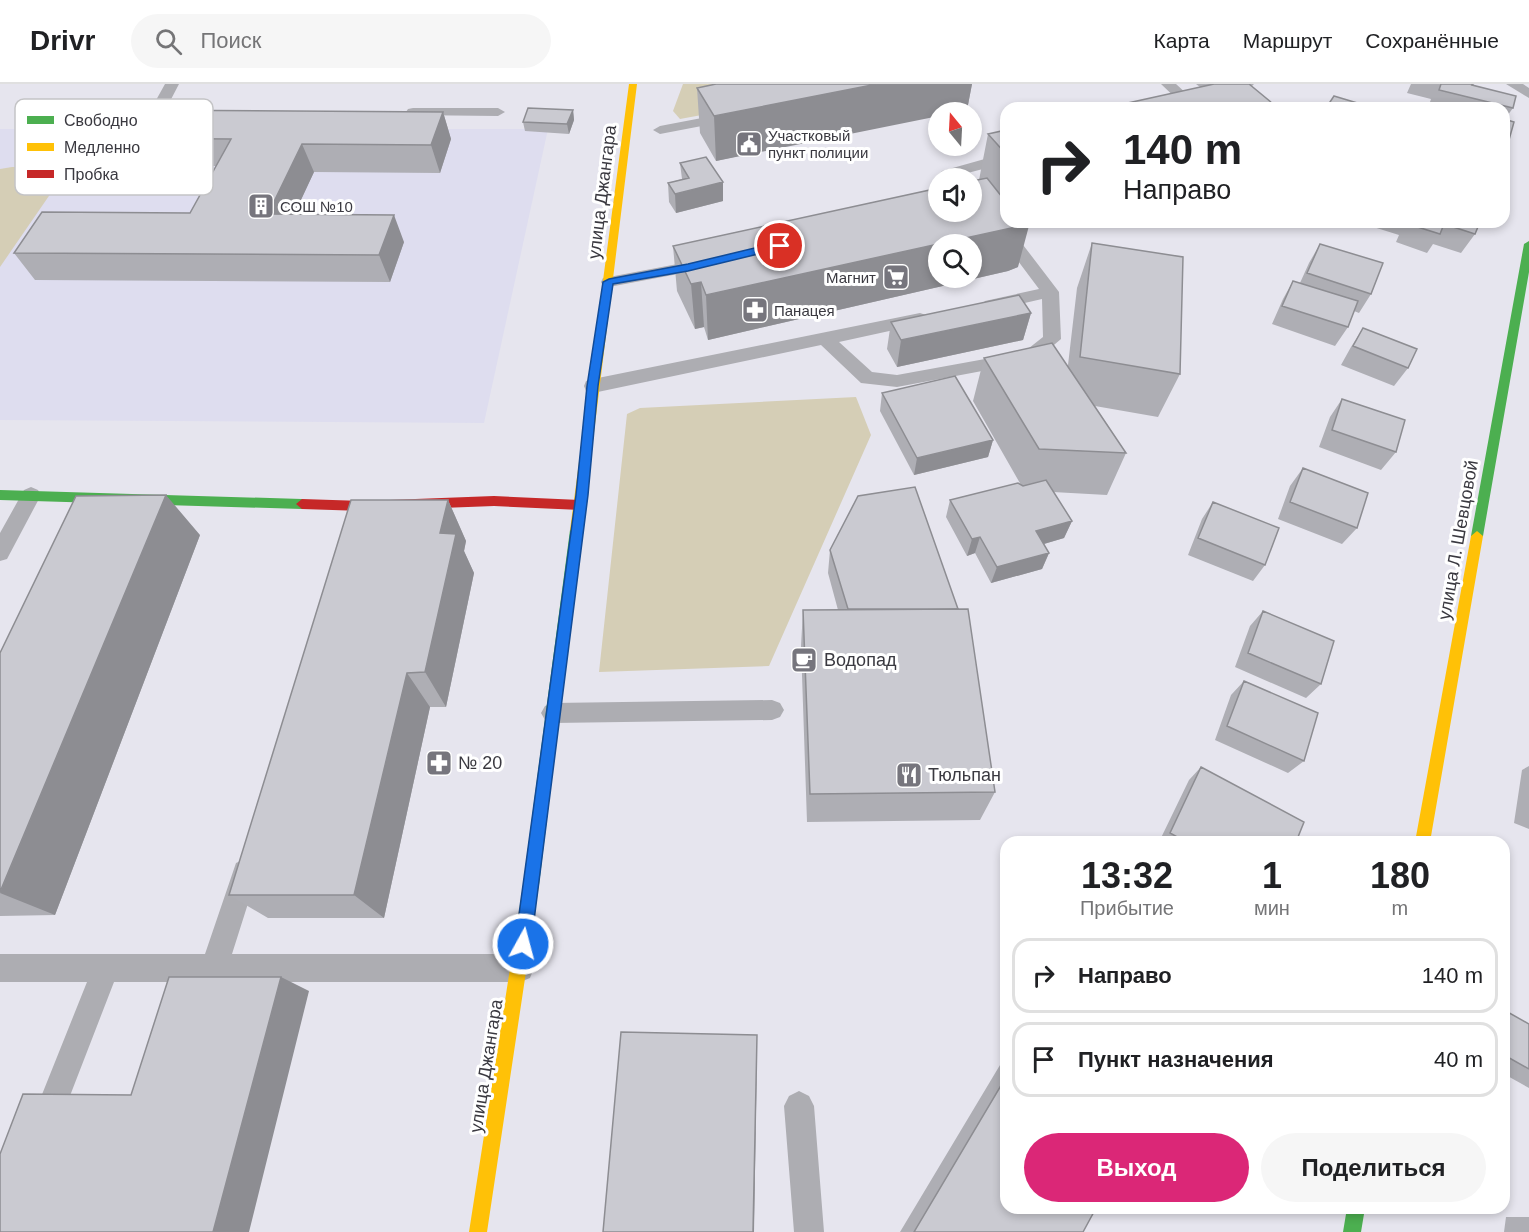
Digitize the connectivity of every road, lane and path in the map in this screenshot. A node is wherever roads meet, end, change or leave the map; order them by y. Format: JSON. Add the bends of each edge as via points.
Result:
{"nodes":[{"id":1,"x":172,"y":84,"type":"edge"},
{"id":2,"x":633,"y":84,"type":"edge"},
{"id":3,"x":1168,"y":84,"type":"edge"},
{"id":4,"x":1513,"y":84,"type":"edge"},
{"id":5,"x":1529,"y":94,"type":"edge"},
{"id":6,"x":164,"y":99,"type":"edge"},
{"id":7,"x":1188,"y":102,"type":"edge"},
{"id":8,"x":404,"y":112,"type":"edge"},
{"id":9,"x":498,"y":112,"type":"dead end"},
{"id":10,"x":739,"y":115,"type":"edge"},
{"id":11,"x":660,"y":130,"type":"dead end"},
{"id":12,"x":1000,"y":160,"type":"edge"},
{"id":13,"x":968,"y":168,"type":"edge"},
{"id":14,"x":982,"y":213,"type":"edge"},
{"id":15,"x":1000,"y":227,"type":"edge"},
{"id":16,"x":1001,"y":228,"type":"edge"},
{"id":17,"x":1529,"y":244,"type":"edge"},
{"id":18,"x":723,"y":259,"type":"edge"},
{"id":19,"x":609,"y":282,"type":"junction"},
{"id":20,"x":1050,"y":292,"type":"junction"},
{"id":21,"x":971,"y":309,"type":"edge"},
{"id":22,"x":938,"y":316,"type":"edge"},
{"id":23,"x":825,"y":339,"type":"junction"},
{"id":24,"x":593,"y":386,"type":"junction"},
{"id":25,"x":0,"y":495,"type":"edge"},
{"id":26,"x":31,"y":495,"type":"junction"},
{"id":27,"x":580,"y":505,"type":"junction"},
{"id":28,"x":363,"y":506,"type":"junction"},
{"id":29,"x":356,"y":528,"type":"edge"},
{"id":30,"x":0,"y":553,"type":"edge"},
{"id":31,"x":772,"y":710,"type":"dead end"},
{"id":32,"x":553,"y":713,"type":"junction"},
{"id":33,"x":1423,"y":836,"type":"edge"},
{"id":34,"x":250,"y":855,"type":"edge"},
{"id":35,"x":214,"y":967,"type":"junction"},
{"id":36,"x":0,"y":968,"type":"edge"},
{"id":37,"x":106,"y":968,"type":"junction"},
{"id":38,"x":520,"y":968,"type":"junction"},
{"id":39,"x":799,"y":1106,"type":"dead end"},
{"id":40,"x":37,"y":1144,"type":"edge"},
{"id":41,"x":1355,"y":1214,"type":"edge"},
{"id":42,"x":477,"y":1232,"type":"edge"},
{"id":43,"x":809,"y":1232,"type":"edge"},
{"id":44,"x":1352,"y":1232,"type":"edge"}],
"edges":[{"from":1,"to":6,"type":"lane"},
{"from":2,"to":19,"type":"street","name":"улица Джангара"},
{"from":3,"to":7,"type":"lane"},
{"from":4,"to":5,"type":"lane"},
{"from":8,"to":9,"type":"lane"},
{"from":10,"to":11,"type":"lane"},
{"from":12,"to":13,"type":"lane"},
{"from":14,"to":15,"type":"lane"},
{"from":16,"to":20,"type":"lane"},
{"from":17,"to":33,"type":"street","name":"улица Л. Шевцовой"},
{"from":18,"to":19,"type":"lane"},
{"from":19,"to":24,"type":"street","name":"улица Джангара"},
{"from":20,"to":21,"type":"lane"},
{"from":20,"to":23,"type":"lane","via":[[1052,339],[1029,357],[897,381],[867,378]]},
{"from":22,"to":23,"type":"lane"},
{"from":23,"to":24,"type":"lane"},
{"from":24,"to":27,"type":"street","name":"улица Джангара"},
{"from":25,"to":26,"type":"street"},
{"from":26,"to":28,"type":"street"},
{"from":26,"to":30,"type":"lane"},
{"from":27,"to":28,"type":"street","via":[[494,501]]},
{"from":27,"to":32,"type":"street","name":"улица Джангара"},
{"from":28,"to":29,"type":"lane"},
{"from":31,"to":32,"type":"lane"},
{"from":32,"to":38,"type":"street","name":"улица Джангара"},
{"from":34,"to":35,"type":"lane"},
{"from":35,"to":37,"type":"lane"},
{"from":35,"to":38,"type":"lane"},
{"from":36,"to":37,"type":"lane"},
{"from":37,"to":40,"type":"lane"},
{"from":38,"to":42,"type":"street","name":"улица Джангара"},
{"from":39,"to":43,"type":"lane"},
{"from":41,"to":44,"type":"street"}]}
